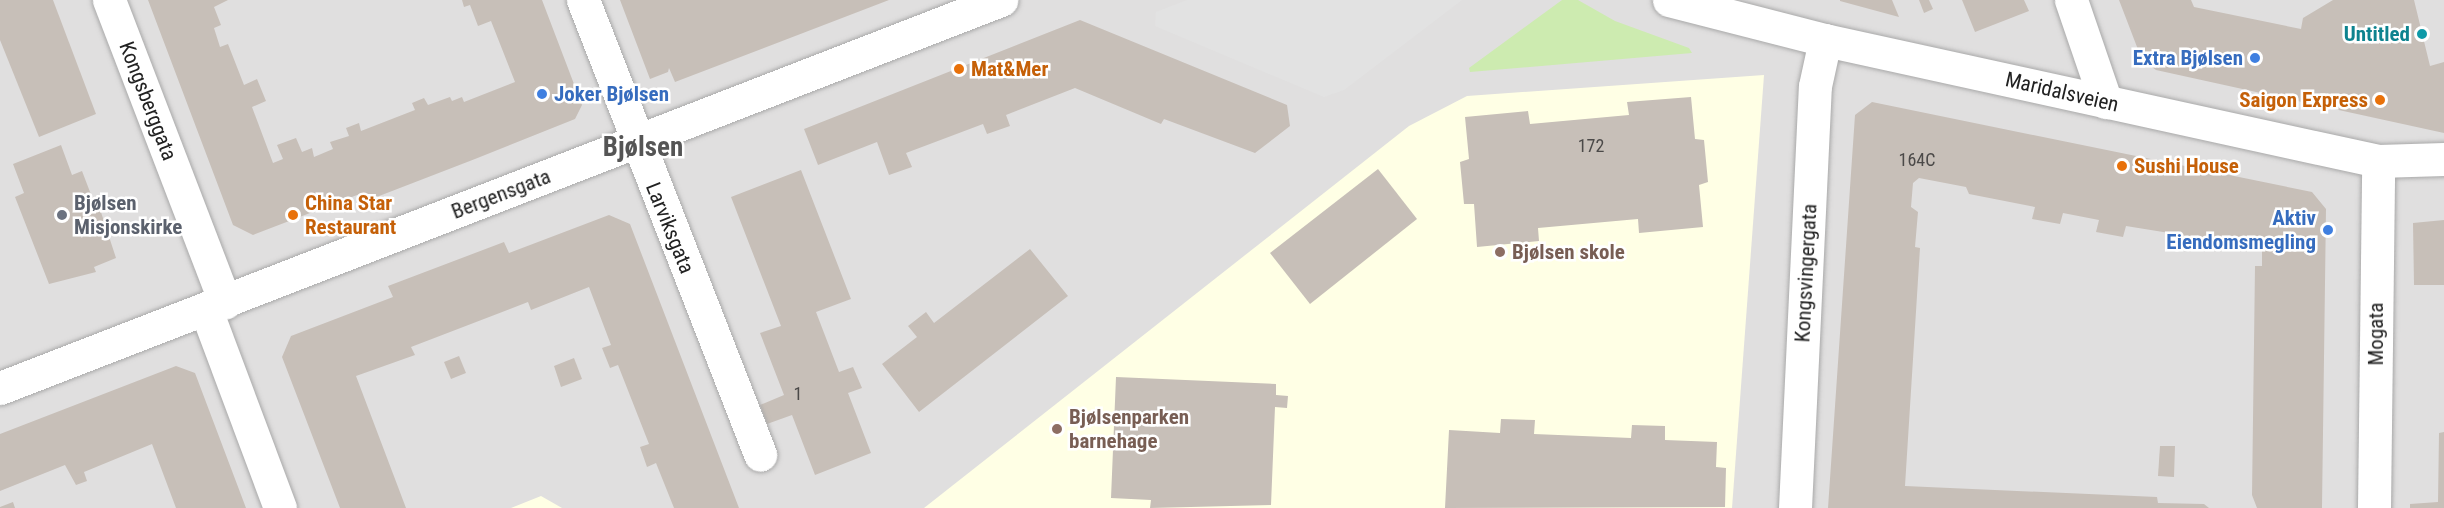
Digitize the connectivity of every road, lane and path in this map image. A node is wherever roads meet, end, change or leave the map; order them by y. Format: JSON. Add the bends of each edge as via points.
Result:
{"nodes":[{"id":1,"x":109,"y":0,"type":"edge"},
{"id":2,"x":583,"y":0,"type":"edge"},
{"id":3,"x":1001,"y":0,"type":"edge"},
{"id":4,"x":2071,"y":0,"type":"edge"},
{"id":5,"x":1677,"y":1,"type":"edge"},
{"id":6,"x":1825,"y":40,"type":"junction"},
{"id":7,"x":2106,"y":102,"type":"junction"},
{"id":8,"x":636,"y":141,"type":"junction"},
{"id":9,"x":2444,"y":159,"type":"edge"},
{"id":10,"x":2378,"y":161,"type":"junction"},
{"id":11,"x":216,"y":306,"type":"junction"},
{"id":12,"x":0,"y":388,"type":"edge"},
{"id":13,"x":760,"y":456,"type":"dead end"},
{"id":14,"x":280,"y":508,"type":"edge"},
{"id":15,"x":1795,"y":508,"type":"edge"},
{"id":16,"x":2374,"y":508,"type":"edge"}],
"edges":[{"from":1,"to":11,"type":"street","name":"Kongsberggata"},
{"from":2,"to":8,"type":"street","name":"Larviksgata"},
{"from":3,"to":8,"type":"street","name":"Bergensgata"},
{"from":4,"to":7,"type":"street"},
{"from":5,"to":6,"type":"street","name":"Maridalsveien"},
{"from":6,"to":7,"type":"street","name":"Maridalsveien"},
{"from":6,"to":15,"type":"street","name":"Kongsvingergata","via":[[1815,86]]},
{"from":7,"to":10,"type":"street","name":"Maridalsveien"},
{"from":8,"to":11,"type":"street","name":"Bergensgata"},
{"from":8,"to":13,"type":"street","name":"Larviksgata"},
{"from":9,"to":10,"type":"street","name":"Maridalsveien"},
{"from":10,"to":16,"type":"street","name":"Mogata"},
{"from":11,"to":12,"type":"street","name":"Bergensgata"},
{"from":11,"to":14,"type":"street","name":"Kongsberggata"}]}
